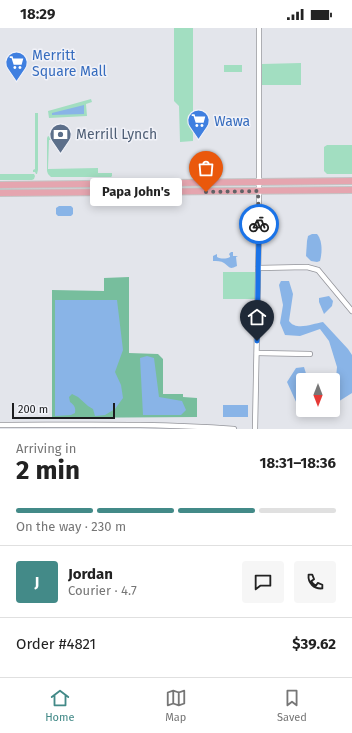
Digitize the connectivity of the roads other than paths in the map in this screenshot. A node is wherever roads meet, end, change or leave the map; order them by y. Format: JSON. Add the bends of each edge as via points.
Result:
{"nodes":[{"id":1,"x":259,"y":28,"type":"edge"},
{"id":2,"x":352,"y":181,"type":"edge"},
{"id":3,"x":187,"y":182,"type":"junction"},
{"id":4,"x":258,"y":182,"type":"junction"},
{"id":5,"x":156,"y":183,"type":"junction"},
{"id":6,"x":0,"y":185,"type":"edge"},
{"id":7,"x":352,"y":190,"type":"edge"},
{"id":8,"x":258,"y":191,"type":"junction"},
{"id":9,"x":132,"y":192,"type":"junction"},
{"id":10,"x":162,"y":192,"type":"junction"},
{"id":11,"x":0,"y":193,"type":"edge"},
{"id":12,"x":258,"y":268,"type":"junction"},
{"id":13,"x":352,"y":311,"type":"edge"},
{"id":14,"x":257,"y":354,"type":"junction"},
{"id":15,"x":310,"y":354,"type":"dead end"},
{"id":16,"x":0,"y":425,"type":"edge"},
{"id":17,"x":117,"y":427,"type":"edge"},
{"id":18,"x":234,"y":429,"type":"edge"},
{"id":19,"x":255,"y":429,"type":"edge"}],
"edges":[{"from":1,"to":4,"type":"street"},
{"from":2,"to":4,"type":"main road"},
{"from":3,"to":4,"type":"main road"},
{"from":3,"to":5,"type":"main road"},
{"from":3,"to":10,"type":"main road","via":[[168,186]]},
{"from":4,"to":8,"type":"street"},
{"from":5,"to":6,"type":"main road"},
{"from":5,"to":9,"type":"main road","via":[[149,188]]},
{"from":7,"to":8,"type":"main road"},
{"from":8,"to":10,"type":"main road"},
{"from":8,"to":12,"type":"street"},
{"from":9,"to":10,"type":"main road"},
{"from":9,"to":11,"type":"main road"},
{"from":12,"to":13,"type":"street","via":[[307,267],[318,270]]},
{"from":12,"to":14,"type":"street"},
{"from":14,"to":15,"type":"street"},
{"from":14,"to":19,"type":"street"},
{"from":16,"to":17,"type":"street"},
{"from":17,"to":18,"type":"street"}]}
